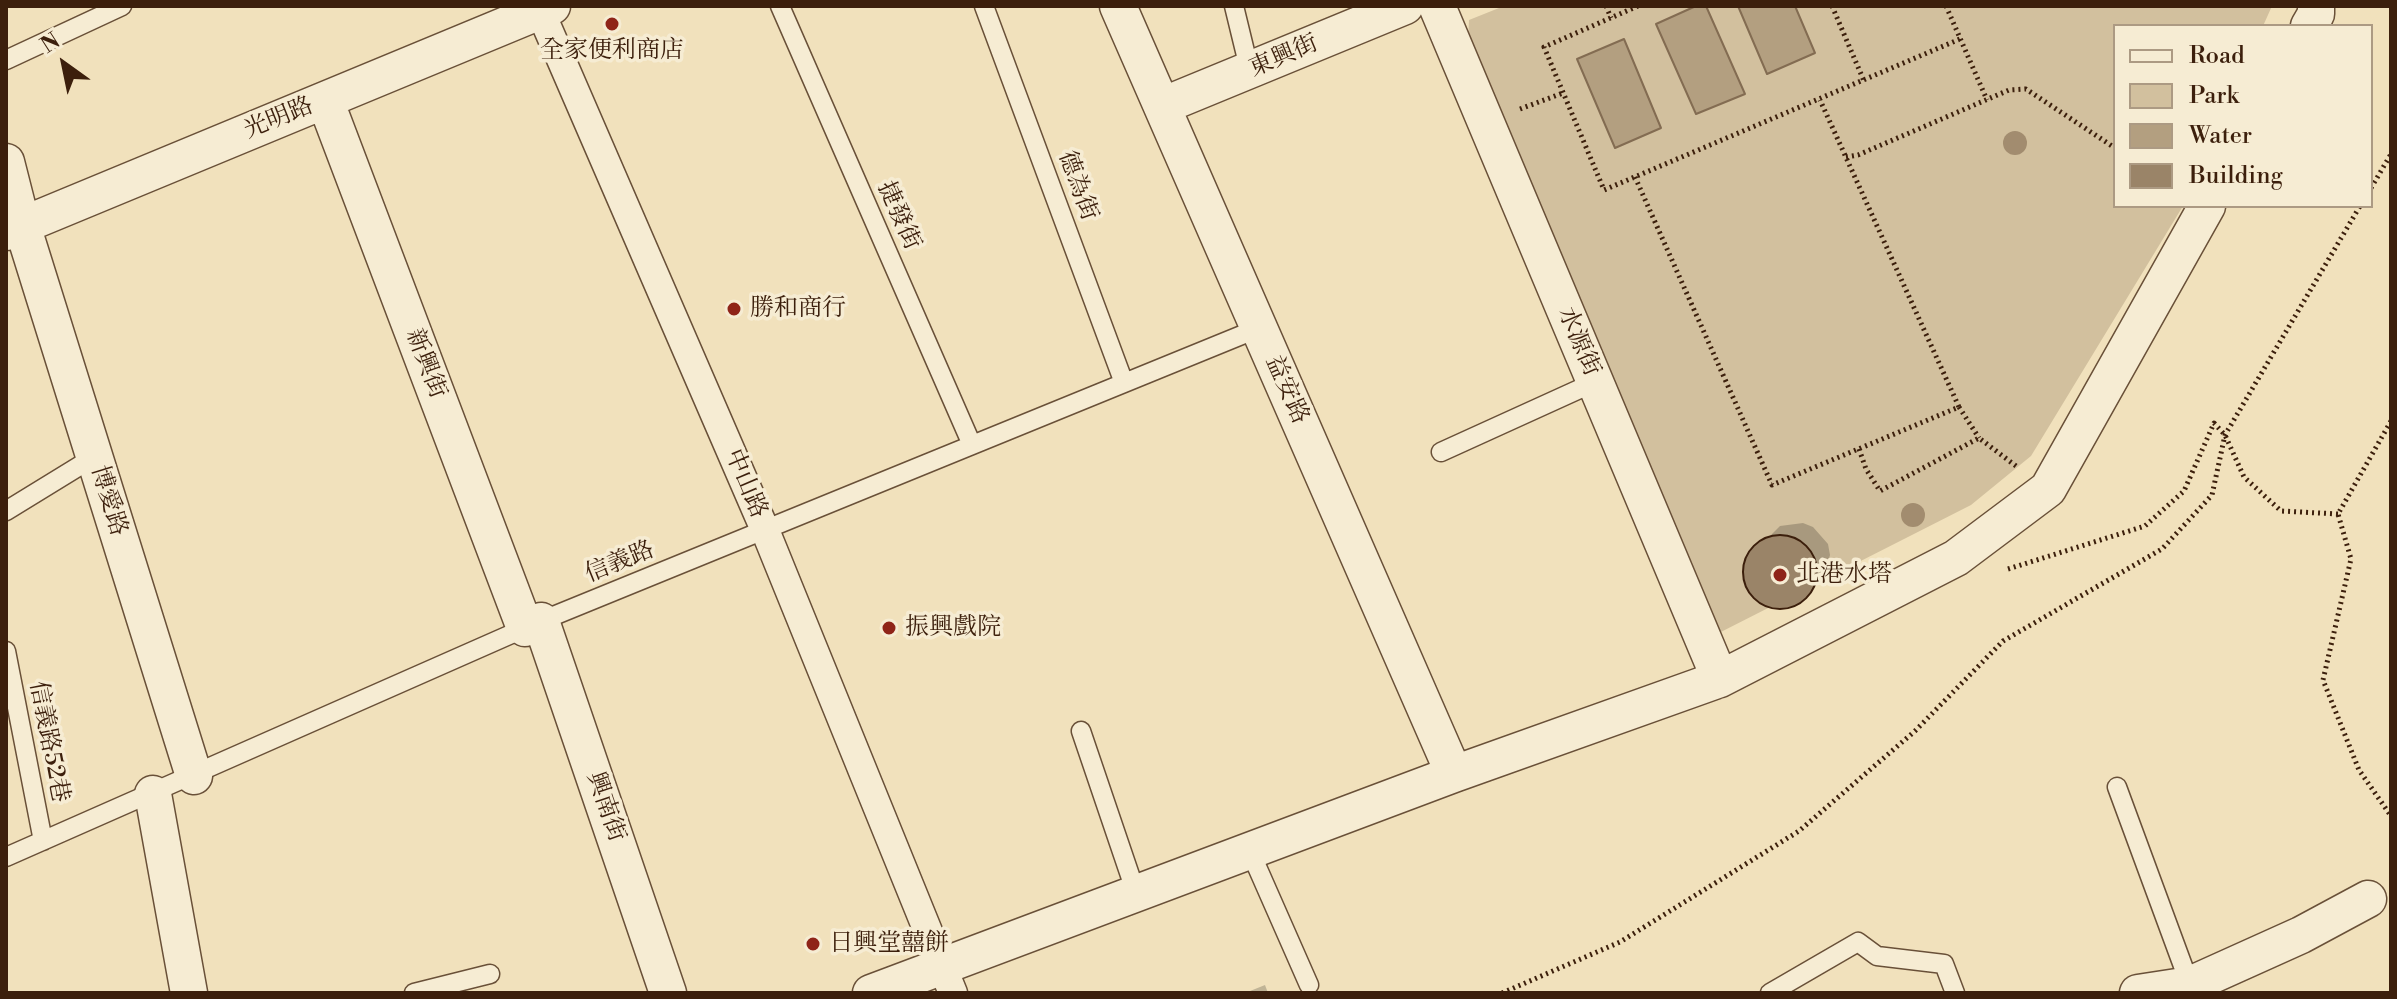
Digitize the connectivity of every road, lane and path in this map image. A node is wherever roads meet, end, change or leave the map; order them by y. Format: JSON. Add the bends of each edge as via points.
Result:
{"nodes":[{"id":1,"x":122,"y":6,"type":"edge"},
{"id":2,"x":780,"y":6,"type":"edge"},
{"id":3,"x":984,"y":6,"type":"edge"},
{"id":4,"x":1118,"y":6,"type":"edge"},
{"id":5,"x":1234,"y":6,"type":"edge"},
{"id":6,"x":1405,"y":6,"type":"edge"},
{"id":7,"x":1437,"y":6,"type":"edge"},
{"id":8,"x":1606,"y":6,"type":"edge"},
{"id":9,"x":1638,"y":6,"type":"edge"},
{"id":10,"x":1832,"y":6,"type":"edge"},
{"id":11,"x":1946,"y":6,"type":"edge"},
{"id":12,"x":544,"y":8,"type":"edge"},
{"id":13,"x":1611,"y":18,"type":"junction"},
{"id":14,"x":1960,"y":39,"type":"junction"},
{"id":15,"x":6,"y":60,"type":"edge"},
{"id":16,"x":1250,"y":72,"type":"junction"},
{"id":17,"x":1864,"y":81,"type":"junction"},
{"id":18,"x":1563,"y":93,"type":"junction"},
{"id":19,"x":325,"y":100,"type":"junction"},
{"id":20,"x":1820,"y":100,"type":"junction"},
{"id":21,"x":1987,"y":100,"type":"junction"},
{"id":22,"x":1162,"y":106,"type":"junction"},
{"id":23,"x":1485,"y":122,"type":"junction"},
{"id":24,"x":2113,"y":147,"type":"edge"},
{"id":25,"x":2391,"y":154,"type":"edge"},
{"id":26,"x":1846,"y":157,"type":"junction"},
{"id":27,"x":6,"y":162,"type":"edge"},
{"id":28,"x":1635,"y":177,"type":"junction"},
{"id":29,"x":2373,"y":185,"type":"edge"},
{"id":30,"x":2206,"y":208,"type":"edge"},
{"id":31,"x":2359,"y":208,"type":"edge"},
{"id":32,"x":14,"y":228,"type":"edge"},
{"id":33,"x":1259,"y":328,"type":"junction"},
{"id":34,"x":1595,"y":382,"type":"junction"},
{"id":35,"x":1124,"y":383,"type":"junction"},
{"id":36,"x":1959,"y":407,"type":"junction"},
{"id":37,"x":2391,"y":421,"type":"edge"},
{"id":38,"x":2225,"y":435,"type":"junction"},
{"id":39,"x":1979,"y":438,"type":"junction"},
{"id":40,"x":972,"y":445,"type":"junction"},
{"id":41,"x":1859,"y":449,"type":"junction"},
{"id":42,"x":1441,"y":452,"type":"dead end"},
{"id":43,"x":94,"y":457,"type":"junction"},
{"id":44,"x":2048,"y":489,"type":"junction"},
{"id":45,"x":6,"y":511,"type":"edge"},
{"id":46,"x":2338,"y":514,"type":"junction"},
{"id":47,"x":765,"y":530,"type":"junction"},
{"id":48,"x":1998,"y":572,"type":"dead end"},
{"id":49,"x":533,"y":624,"type":"junction"},
{"id":50,"x":6,"y":651,"type":"edge"},
{"id":51,"x":1720,"y":679,"type":"junction"},
{"id":52,"x":1081,"y":731,"type":"dead end"},
{"id":53,"x":1454,"y":774,"type":"junction"},
{"id":54,"x":194,"y":776,"type":"junction"},
{"id":55,"x":2117,"y":787,"type":"dead end"},
{"id":56,"x":153,"y":794,"type":"junction"},
{"id":57,"x":2391,"y":816,"type":"edge"},
{"id":58,"x":43,"y":841,"type":"junction"},
{"id":59,"x":1250,"y":851,"type":"junction"},
{"id":60,"x":6,"y":857,"type":"edge"},
{"id":61,"x":1136,"y":893,"type":"junction"},
{"id":62,"x":2368,"y":899,"type":"dead end"},
{"id":63,"x":490,"y":974,"type":"dead end"},
{"id":64,"x":947,"y":979,"type":"edge"},
{"id":65,"x":1309,"y":985,"type":"dead end"},
{"id":66,"x":2190,"y":985,"type":"junction"},
{"id":67,"x":189,"y":993,"type":"edge"},
{"id":68,"x":414,"y":993,"type":"edge"},
{"id":69,"x":668,"y":993,"type":"edge"},
{"id":70,"x":871,"y":993,"type":"edge"},
{"id":71,"x":1502,"y":993,"type":"edge"},
{"id":72,"x":1770,"y":993,"type":"edge"},
{"id":73,"x":1955,"y":993,"type":"edge"},
{"id":74,"x":2138,"y":993,"type":"edge"}],
"edges":[{"from":1,"to":15,"type":"lane"},
{"from":2,"to":40,"type":"lane","name":"捷發街"},
{"from":3,"to":35,"type":"lane","name":"德為街"},
{"from":4,"to":22,"type":"street","name":"益安路"},
{"from":5,"to":16,"type":"lane"},
{"from":6,"to":16,"type":"street","name":"東興街"},
{"from":7,"to":23,"type":"street","name":"水源街"},
{"from":8,"to":13,"type":"path"},
{"from":9,"to":13,"type":"path"},
{"from":10,"to":17,"type":"path"},
{"from":11,"to":14,"type":"path"},
{"from":12,"to":19,"type":"street","name":"光明路"},
{"from":12,"to":47,"type":"street","name":"中山路"},
{"from":13,"to":18,"type":"path","via":[[1544,47]]},
{"from":14,"to":17,"type":"path"},
{"from":14,"to":21,"type":"path"},
{"from":16,"to":22,"type":"street","name":"東興街"},
{"from":17,"to":20,"type":"path"},
{"from":18,"to":23,"type":"path"},
{"from":18,"to":28,"type":"path","via":[[1604,190]]},
{"from":19,"to":32,"type":"street","name":"光明路"},
{"from":19,"to":49,"type":"street","name":"新興街"},
{"from":20,"to":26,"type":"path"},
{"from":20,"to":28,"type":"path"},
{"from":21,"to":24,"type":"path","via":[[2026,89]]},
{"from":21,"to":26,"type":"path"},
{"from":22,"to":33,"type":"street","name":"益安路"},
{"from":23,"to":34,"type":"street","name":"水源街"},
{"from":25,"to":29,"type":"path"},
{"from":26,"to":36,"type":"path"},
{"from":27,"to":32,"type":"street","name":"博愛路"},
{"from":28,"to":41,"type":"path","via":[[1772,485]]},
{"from":30,"to":44,"type":"street"},
{"from":31,"to":38,"type":"path"},
{"from":32,"to":43,"type":"street","name":"博愛路"},
{"from":33,"to":35,"type":"lane","name":"信義路"},
{"from":33,"to":53,"type":"street","name":"益安路"},
{"from":34,"to":42,"type":"lane"},
{"from":34,"to":51,"type":"street","name":"水源街"},
{"from":35,"to":40,"type":"lane","name":"信義路"},
{"from":36,"to":39,"type":"path"},
{"from":36,"to":41,"type":"path"},
{"from":37,"to":46,"type":"path"},
{"from":38,"to":46,"type":"path","via":[[2244,477],[2281,511]]},
{"from":38,"to":48,"type":"path","via":[[2214,423],[2184,491],[2145,526]]},
{"from":38,"to":71,"type":"path","via":[[2212,495],[2162,549],[2003,641],[1915,731],[1799,831],[1620,942]]},
{"from":39,"to":41,"type":"path","via":[[1880,491]]},
{"from":39,"to":44,"type":"path"},
{"from":40,"to":47,"type":"lane","name":"信義路"},
{"from":43,"to":45,"type":"lane"},
{"from":43,"to":54,"type":"street","name":"博愛路"},
{"from":44,"to":51,"type":"street","via":[[1956,558]]},
{"from":46,"to":57,"type":"path","via":[[2351,559],[2323,680],[2359,770]]},
{"from":47,"to":49,"type":"lane","name":"信義路"},
{"from":47,"to":64,"type":"street","name":"中山路"},
{"from":49,"to":54,"type":"lane","name":"信義路"},
{"from":49,"to":69,"type":"street","name":"興南街"},
{"from":50,"to":58,"type":"lane","name":"信義路52巷"},
{"from":51,"to":53,"type":"street"},
{"from":52,"to":61,"type":"lane"},
{"from":53,"to":59,"type":"street"},
{"from":54,"to":56,"type":"lane","name":"信義路"},
{"from":55,"to":66,"type":"lane"},
{"from":56,"to":58,"type":"lane","name":"信義路"},
{"from":56,"to":67,"type":"street"},
{"from":58,"to":60,"type":"lane","name":"信義路"},
{"from":59,"to":61,"type":"street"},
{"from":59,"to":65,"type":"lane"},
{"from":61,"to":64,"type":"street"},
{"from":62,"to":66,"type":"street"},
{"from":63,"to":68,"type":"lane"},
{"from":64,"to":70,"type":"street"},
{"from":66,"to":74,"type":"street"},
{"from":72,"to":73,"type":"lane","via":[[1858,942],[1877,956],[1944,964]]}]}
